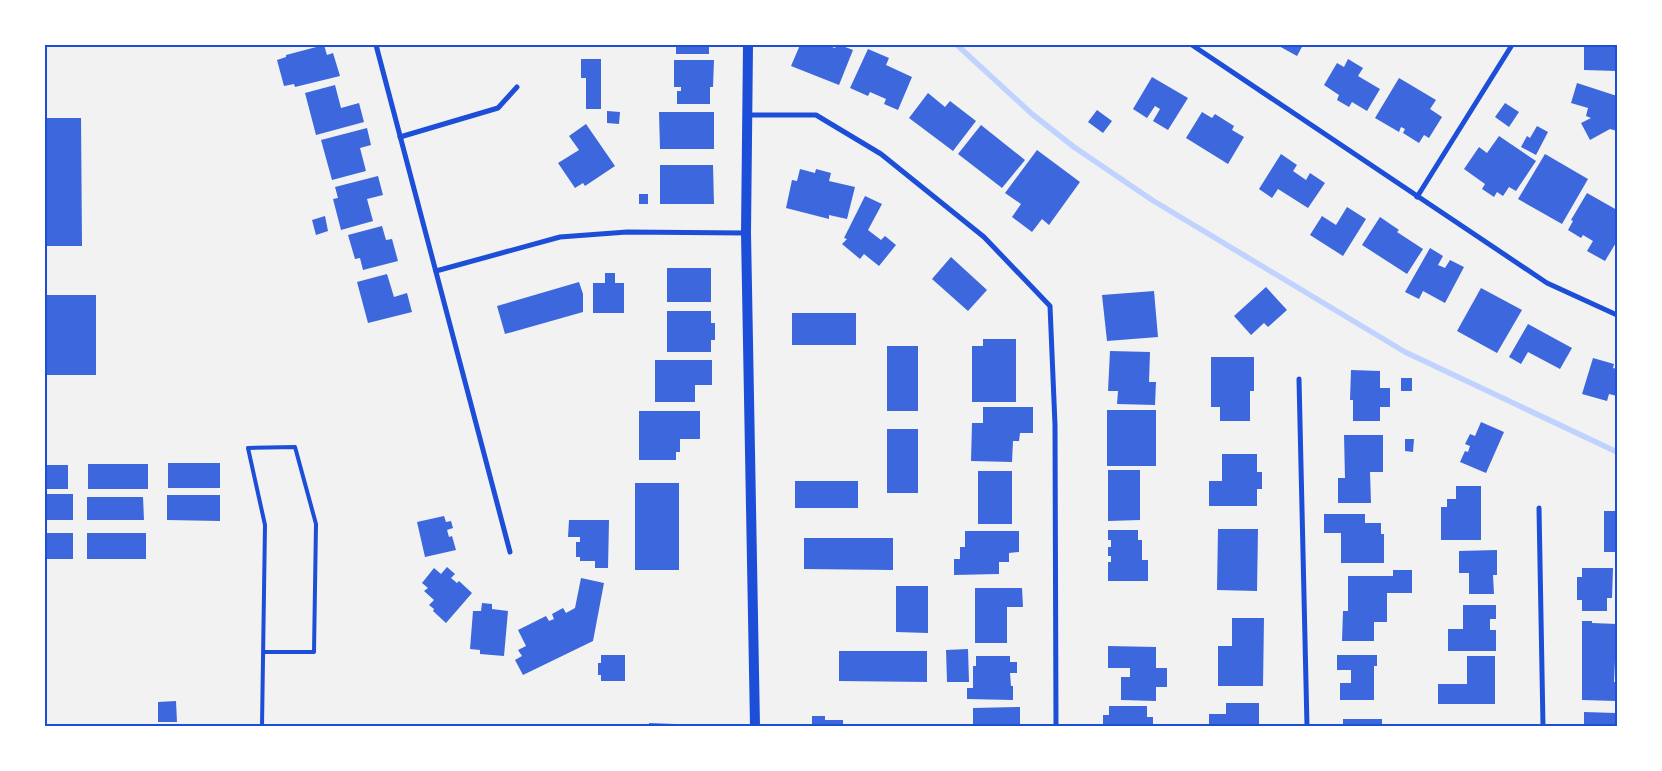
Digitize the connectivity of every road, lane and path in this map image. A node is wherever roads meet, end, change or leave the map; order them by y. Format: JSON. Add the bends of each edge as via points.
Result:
{"nodes":[{"id":1,"x":376,"y":45,"type":"edge"},
{"id":2,"x":748,"y":45,"type":"edge"},
{"id":3,"x":1192,"y":45,"type":"edge"},
{"id":4,"x":1512,"y":45,"type":"edge"},
{"id":5,"x":517,"y":88,"type":"dead end"},
{"id":6,"x":748,"y":115,"type":"junction"},
{"id":7,"x":400,"y":137,"type":"junction"},
{"id":8,"x":1417,"y":197,"type":"junction"},
{"id":9,"x":746,"y":233,"type":"junction"},
{"id":10,"x":436,"y":271,"type":"junction"},
{"id":11,"x":1617,"y":315,"type":"edge"},
{"id":12,"x":1299,"y":379,"type":"dead end"},
{"id":13,"x":1539,"y":508,"type":"dead end"},
{"id":14,"x":510,"y":552,"type":"dead end"},
{"id":15,"x":263,"y":652,"type":"junction"},
{"id":16,"x":262,"y":726,"type":"edge"},
{"id":17,"x":755,"y":726,"type":"edge"},
{"id":18,"x":1056,"y":726,"type":"edge"},
{"id":19,"x":1307,"y":726,"type":"edge"},
{"id":20,"x":1543,"y":726,"type":"edge"}],
"edges":[{"from":1,"to":7,"type":"street"},
{"from":2,"to":6,"type":"main road"},
{"from":3,"to":8,"type":"street"},
{"from":4,"to":8,"type":"street"},
{"from":5,"to":7,"type":"street","via":[[498,108]]},
{"from":6,"to":9,"type":"main road"},
{"from":6,"to":18,"type":"street","via":[[816,115],[882,154],[984,237],[1050,306],[1055,425]]},
{"from":7,"to":10,"type":"street"},
{"from":8,"to":11,"type":"street","via":[[1547,283]]},
{"from":9,"to":10,"type":"street","via":[[627,232],[560,237]]},
{"from":9,"to":17,"type":"main road"},
{"from":10,"to":14,"type":"street"},
{"from":12,"to":19,"type":"street"},
{"from":13,"to":20,"type":"street"},
{"from":15,"to":15,"type":"lane","via":[[314,652],[316,524],[295,447],[248,448],[265,525]]},
{"from":15,"to":16,"type":"lane"}]}
